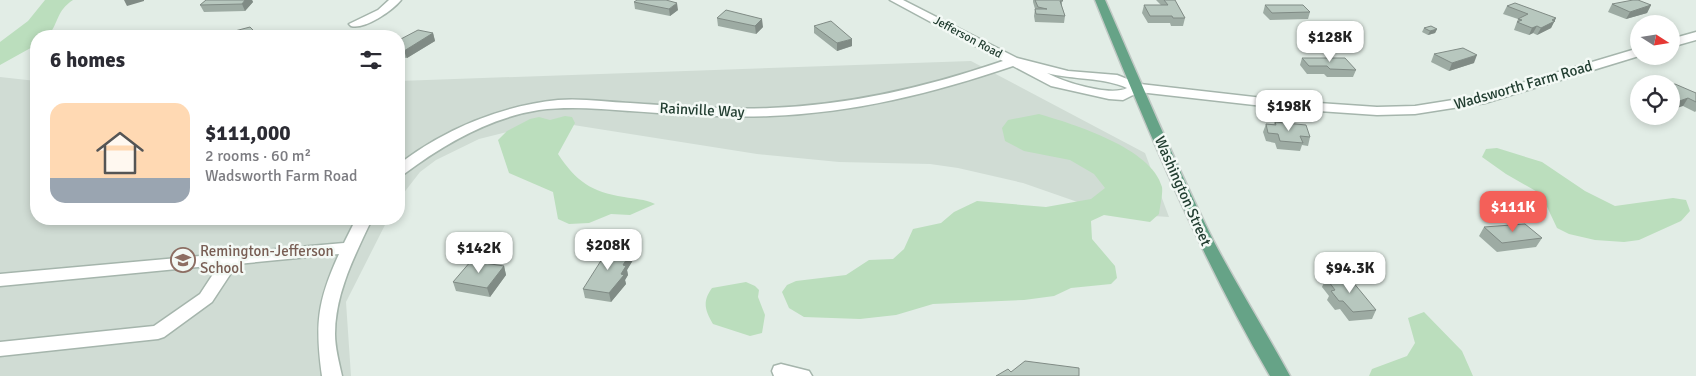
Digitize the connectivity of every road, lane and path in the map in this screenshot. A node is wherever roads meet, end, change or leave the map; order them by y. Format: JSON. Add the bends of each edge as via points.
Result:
{"nodes":[{"id":1,"x":396,"y":0,"type":"edge"},
{"id":2,"x":895,"y":0,"type":"edge"},
{"id":3,"x":1100,"y":0,"type":"edge"},
{"id":4,"x":355,"y":24,"type":"dead end"},
{"id":5,"x":1696,"y":36,"type":"edge"},
{"id":6,"x":1680,"y":40,"type":"edge"},
{"id":7,"x":1630,"y":55,"type":"edge"},
{"id":8,"x":1014,"y":61,"type":"junction"},
{"id":9,"x":1137,"y":88,"type":"junction"},
{"id":10,"x":405,"y":167,"type":"edge"},
{"id":11,"x":361,"y":225,"type":"edge"},
{"id":12,"x":350,"y":248,"type":"junction"},
{"id":13,"x":231,"y":260,"type":"junction"},
{"id":14,"x":0,"y":280,"type":"edge"},
{"id":15,"x":0,"y":349,"type":"edge"},
{"id":16,"x":781,"y":371,"type":"dead end"},
{"id":17,"x":332,"y":376,"type":"edge"},
{"id":18,"x":802,"y":376,"type":"edge"},
{"id":19,"x":1280,"y":376,"type":"edge"}],
"edges":[{"from":1,"to":4,"type":"street","via":[[382,12]]},
{"from":2,"to":8,"type":"street","name":"Jefferson Road"},
{"from":3,"to":9,"type":"main road","name":"Washington Street"},
{"from":5,"to":6,"type":"street"},
{"from":7,"to":9,"type":"street","name":"Wadsworth Farm Road","via":[[1480,100],[1415,110],[1377,111],[1289,105]]},
{"from":8,"to":9,"type":"street","name":"Jefferson Road","via":[[1045,79],[1091,92],[1123,96]]},
{"from":8,"to":10,"type":"street","name":"Rainville Way","via":[[920,92],[834,108],[741,112],[580,104],[545,106],[506,115],[468,129],[432,147]]},
{"from":9,"to":19,"type":"main road","name":"Washington Street","via":[[1213,257]]},
{"from":11,"to":12,"type":"street"},
{"from":12,"to":13,"type":"street"},
{"from":12,"to":17,"type":"street","via":[[338,275],[328,315],[326,333]]},
{"from":13,"to":14,"type":"street"},
{"from":13,"to":15,"type":"street","via":[[206,298],[158,332]]},
{"from":16,"to":18,"type":"street"}]}
